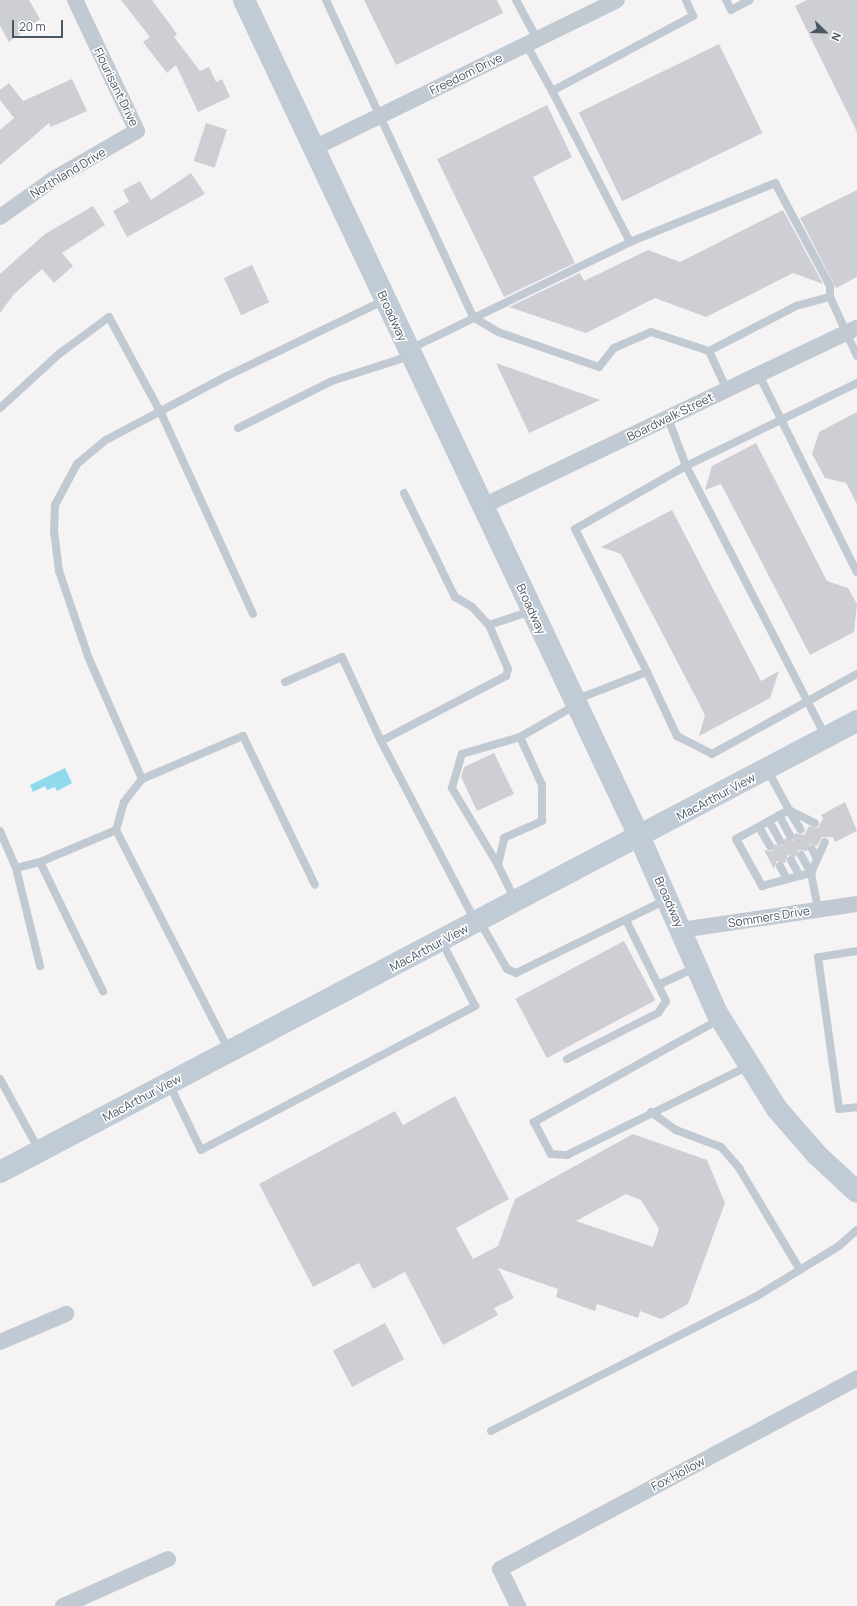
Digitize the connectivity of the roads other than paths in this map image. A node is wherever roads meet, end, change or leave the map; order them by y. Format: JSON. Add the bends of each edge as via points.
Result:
{"nodes":[{"id":1,"x":75,"y":0,"type":"edge"},
{"id":2,"x":244,"y":0,"type":"edge"},
{"id":3,"x":326,"y":0,"type":"edge"},
{"id":4,"x":516,"y":0,"type":"edge"},
{"id":5,"x":617,"y":0,"type":"edge"},
{"id":6,"x":686,"y":0,"type":"edge"},
{"id":7,"x":726,"y":0,"type":"edge"},
{"id":8,"x":750,"y":0,"type":"edge"},
{"id":9,"x":532,"y":42,"type":"junction"},
{"id":10,"x":552,"y":91,"type":"junction"},
{"id":11,"x":378,"y":117,"type":"junction"},
{"id":12,"x":138,"y":131,"type":"joint"},
{"id":13,"x":314,"y":148,"type":"junction"},
{"id":14,"x":0,"y":217,"type":"edge"},
{"id":15,"x":630,"y":242,"type":"junction"},
{"id":16,"x":830,"y":297,"type":"junction"},
{"id":17,"x":385,"y":300,"type":"junction"},
{"id":18,"x":473,"y":317,"type":"junction"},
{"id":19,"x":851,"y":331,"type":"edge"},
{"id":20,"x":709,"y":351,"type":"junction"},
{"id":21,"x":409,"y":353,"type":"junction"},
{"id":22,"x":857,"y":356,"type":"edge"},
{"id":23,"x":759,"y":375,"type":"junction"},
{"id":24,"x":857,"y":383,"type":"edge"},
{"id":25,"x":727,"y":390,"type":"junction"},
{"id":26,"x":0,"y":408,"type":"edge"},
{"id":27,"x":161,"y":413,"type":"junction"},
{"id":28,"x":668,"y":418,"type":"junction"},
{"id":29,"x":782,"y":419,"type":"junction"},
{"id":30,"x":238,"y":428,"type":"dead end"},
{"id":31,"x":686,"y":466,"type":"junction"},
{"id":32,"x":404,"y":492,"type":"dead end"},
{"id":33,"x":483,"y":506,"type":"junction"},
{"id":34,"x":857,"y":572,"type":"edge"},
{"id":35,"x":532,"y":611,"type":"junction"},
{"id":36,"x":253,"y":614,"type":"dead end"},
{"id":37,"x":489,"y":625,"type":"junction"},
{"id":38,"x":647,"y":672,"type":"junction"},
{"id":39,"x":857,"y":674,"type":"edge"},
{"id":40,"x":285,"y":682,"type":"dead end"},
{"id":41,"x":809,"y":700,"type":"junction"},
{"id":42,"x":575,"y":703,"type":"junction"},
{"id":43,"x":857,"y":721,"type":"edge"},
{"id":44,"x":520,"y":737,"type":"junction"},
{"id":45,"x":826,"y":738,"type":"junction"},
{"id":46,"x":381,"y":740,"type":"junction"},
{"id":47,"x":767,"y":770,"type":"junction"},
{"id":48,"x":142,"y":779,"type":"junction"},
{"id":49,"x":789,"y":810,"type":"junction"},
{"id":50,"x":779,"y":815,"type":"junction"},
{"id":51,"x":769,"y":821,"type":"junction"},
{"id":52,"x":815,"y":823,"type":"dead end"},
{"id":53,"x":759,"y":827,"type":"junction"},
{"id":54,"x":116,"y":830,"type":"junction"},
{"id":55,"x":801,"y":830,"type":"dead end"},
{"id":56,"x":0,"y":831,"type":"edge"},
{"id":57,"x":790,"y":836,"type":"dead end"},
{"id":58,"x":640,"y":838,"type":"junction"},
{"id":59,"x":780,"y":841,"type":"dead end"},
{"id":60,"x":825,"y":842,"type":"dead end"},
{"id":61,"x":770,"y":846,"type":"dead end"},
{"id":62,"x":812,"y":849,"type":"dead end"},
{"id":63,"x":801,"y":855,"type":"dead end"},
{"id":64,"x":817,"y":859,"type":"junction"},
{"id":65,"x":791,"y":860,"type":"dead end"},
{"id":66,"x":40,"y":862,"type":"junction"},
{"id":67,"x":498,"y":865,"type":"junction"},
{"id":68,"x":780,"y":866,"type":"dead end"},
{"id":69,"x":16,"y":868,"type":"junction"},
{"id":70,"x":811,"y":873,"type":"junction"},
{"id":71,"x":800,"y":876,"type":"junction"},
{"id":72,"x":788,"y":879,"type":"junction"},
{"id":73,"x":315,"y":885,"type":"dead end"},
{"id":74,"x":667,"y":900,"type":"junction"},
{"id":75,"x":516,"y":902,"type":"junction"},
{"id":76,"x":857,"y":904,"type":"edge"},
{"id":77,"x":818,"y":909,"type":"junction"},
{"id":78,"x":626,"y":920,"type":"junction"},
{"id":79,"x":478,"y":922,"type":"junction"},
{"id":80,"x":681,"y":930,"type":"junction"},
{"id":81,"x":442,"y":942,"type":"junction"},
{"id":82,"x":857,"y":951,"type":"edge"},
{"id":83,"x":40,"y":966,"type":"dead end"},
{"id":84,"x":697,"y":967,"type":"junction"},
{"id":85,"x":658,"y":985,"type":"junction"},
{"id":86,"x":103,"y":991,"type":"dead end"},
{"id":87,"x":721,"y":1018,"type":"junction"},
{"id":88,"x":230,"y":1052,"type":"junction"},
{"id":89,"x":567,"y":1059,"type":"dead end"},
{"id":90,"x":749,"y":1066,"type":"junction"},
{"id":91,"x":0,"y":1079,"type":"edge"},
{"id":92,"x":169,"y":1084,"type":"junction"},
{"id":93,"x":857,"y":1107,"type":"edge"},
{"id":94,"x":650,"y":1112,"type":"junction"},
{"id":95,"x":39,"y":1151,"type":"junction"},
{"id":96,"x":0,"y":1172,"type":"edge"},
{"id":97,"x":857,"y":1192,"type":"edge"},
{"id":98,"x":857,"y":1230,"type":"edge"},
{"id":99,"x":800,"y":1270,"type":"junction"},
{"id":100,"x":66,"y":1314,"type":"dead end"},
{"id":101,"x":0,"y":1342,"type":"edge"},
{"id":102,"x":857,"y":1378,"type":"edge"},
{"id":103,"x":491,"y":1431,"type":"dead end"},
{"id":104,"x":168,"y":1559,"type":"dead end"},
{"id":105,"x":63,"y":1606,"type":"edge"},
{"id":106,"x":518,"y":1606,"type":"edge"}],
"edges":[{"from":1,"to":12,"type":"street","name":"Flourisant Drive"},
{"from":2,"to":13,"type":"main road","name":"Broadway"},
{"from":3,"to":11,"type":"lane"},
{"from":4,"to":9,"type":"lane"},
{"from":5,"to":9,"type":"street","name":"Freedom Drive"},
{"from":6,"to":10,"type":"lane","via":[[693,16]]},
{"from":7,"to":8,"type":"lane","via":[[731,10]]},
{"from":9,"to":10,"type":"lane"},
{"from":9,"to":11,"type":"street","name":"Freedom Drive"},
{"from":10,"to":15,"type":"lane"},
{"from":11,"to":13,"type":"street","name":"Freedom Drive"},
{"from":11,"to":18,"type":"lane"},
{"from":12,"to":14,"type":"street","name":"Northland Drive","via":[[52,180]]},
{"from":13,"to":17,"type":"main road","name":"Broadway"},
{"from":15,"to":16,"type":"lane","via":[[775,183],[830,286]]},
{"from":15,"to":18,"type":"lane"},
{"from":16,"to":19,"type":"lane"},
{"from":16,"to":20,"type":"lane","via":[[796,306]]},
{"from":17,"to":21,"type":"main road","name":"Broadway"},
{"from":17,"to":27,"type":"lane","via":[[227,376]]},
{"from":18,"to":20,"type":"lane","via":[[498,332],[599,367],[614,348],[651,332]]},
{"from":18,"to":21,"type":"lane"},
{"from":19,"to":22,"type":"lane"},
{"from":19,"to":23,"type":"street","name":"Boardwalk Street"},
{"from":20,"to":25,"type":"lane"},
{"from":21,"to":30,"type":"lane","via":[[332,381]]},
{"from":21,"to":33,"type":"main road","name":"Broadway"},
{"from":23,"to":25,"type":"street","name":"Boardwalk Street"},
{"from":23,"to":29,"type":"lane"},
{"from":24,"to":29,"type":"lane"},
{"from":25,"to":28,"type":"street","name":"Boardwalk Street"},
{"from":26,"to":27,"type":"lane","via":[[60,354],[109,317]]},
{"from":27,"to":36,"type":"lane"},
{"from":27,"to":48,"type":"lane","via":[[106,440],[77,464],[55,504],[54,526],[59,572],[84,645]]},
{"from":28,"to":31,"type":"lane"},
{"from":28,"to":33,"type":"street","name":"Boardwalk Street"},
{"from":29,"to":31,"type":"lane"},
{"from":29,"to":34,"type":"lane"},
{"from":31,"to":38,"type":"lane","via":[[575,529]]},
{"from":31,"to":41,"type":"lane"},
{"from":32,"to":37,"type":"lane","via":[[455,597],[472,607]]},
{"from":33,"to":35,"type":"main road","name":"Broadway"},
{"from":35,"to":37,"type":"lane"},
{"from":35,"to":42,"type":"main road","name":"Broadway"},
{"from":37,"to":46,"type":"lane","via":[[508,669],[506,676]]},
{"from":38,"to":41,"type":"lane","via":[[677,736],[712,754]]},
{"from":38,"to":42,"type":"lane"},
{"from":39,"to":41,"type":"lane"},
{"from":40,"to":46,"type":"lane","via":[[342,657]]},
{"from":41,"to":45,"type":"lane"},
{"from":42,"to":44,"type":"lane"},
{"from":42,"to":58,"type":"main road","name":"Broadway"},
{"from":43,"to":45,"type":"main road","name":"MacArthur View"},
{"from":44,"to":67,"type":"lane","via":[[542,785],[542,821],[504,838]]},
{"from":44,"to":67,"type":"lane","via":[[462,754],[452,788]]},
{"from":45,"to":47,"type":"main road","name":"MacArthur View"},
{"from":46,"to":79,"type":"lane"},
{"from":47,"to":49,"type":"lane"},
{"from":47,"to":58,"type":"main road","name":"MacArthur View"},
{"from":48,"to":54,"type":"lane","via":[[124,802]]},
{"from":48,"to":73,"type":"lane","via":[[243,736]]},
{"from":49,"to":50,"type":"lane"},
{"from":49,"to":52,"type":"lane"},
{"from":49,"to":55,"type":"lane"},
{"from":50,"to":51,"type":"lane"},
{"from":50,"to":57,"type":"lane"},
{"from":51,"to":53,"type":"lane"},
{"from":51,"to":59,"type":"lane"},
{"from":53,"to":61,"type":"lane"},
{"from":53,"to":72,"type":"lane","via":[[736,839],[762,886]]},
{"from":54,"to":66,"type":"lane"},
{"from":54,"to":88,"type":"lane"},
{"from":56,"to":69,"type":"lane"},
{"from":58,"to":74,"type":"main road","name":"Broadway"},
{"from":58,"to":75,"type":"main road","name":"MacArthur View"},
{"from":60,"to":64,"type":"lane"},
{"from":62,"to":64,"type":"lane"},
{"from":63,"to":70,"type":"lane"},
{"from":64,"to":70,"type":"lane"},
{"from":65,"to":71,"type":"lane"},
{"from":66,"to":69,"type":"lane"},
{"from":66,"to":86,"type":"lane"},
{"from":67,"to":75,"type":"lane"},
{"from":68,"to":72,"type":"lane"},
{"from":69,"to":83,"type":"lane"},
{"from":70,"to":71,"type":"lane"},
{"from":70,"to":77,"type":"lane"},
{"from":71,"to":72,"type":"lane"},
{"from":74,"to":78,"type":"lane"},
{"from":74,"to":80,"type":"main road","name":"Broadway"},
{"from":75,"to":79,"type":"main road","name":"MacArthur View"},
{"from":76,"to":77,"type":"street","name":"Sommers Drive"},
{"from":77,"to":80,"type":"street","name":"Sommers Drive"},
{"from":78,"to":79,"type":"lane","via":[[516,973],[507,969]]},
{"from":78,"to":85,"type":"lane"},
{"from":79,"to":81,"type":"main road","name":"MacArthur View"},
{"from":80,"to":84,"type":"main road","name":"Broadway"},
{"from":81,"to":88,"type":"main road","name":"MacArthur View"},
{"from":81,"to":92,"type":"lane","via":[[475,1006],[201,1150]]},
{"from":82,"to":93,"type":"lane","via":[[818,957],[839,1109]]},
{"from":84,"to":85,"type":"lane"},
{"from":84,"to":87,"type":"main road","name":"Broadway"},
{"from":85,"to":89,"type":"lane","via":[[666,1002],[658,1013]]},
{"from":87,"to":90,"type":"main road","name":"Broadway"},
{"from":87,"to":94,"type":"lane","via":[[534,1122],[551,1154],[567,1155]]},
{"from":88,"to":92,"type":"main road","name":"MacArthur View"},
{"from":90,"to":94,"type":"lane"},
{"from":90,"to":97,"type":"main road","name":"Broadway","via":[[777,1108],[817,1155]]},
{"from":91,"to":95,"type":"lane"},
{"from":92,"to":95,"type":"main road","name":"MacArthur View"},
{"from":94,"to":99,"type":"lane","via":[[676,1130],[721,1147],[739,1168]]},
{"from":95,"to":96,"type":"main road","name":"MacArthur View"},
{"from":98,"to":99,"type":"lane","via":[[839,1246]]},
{"from":99,"to":103,"type":"lane","via":[[757,1296]]},
{"from":100,"to":101,"type":"street"},
{"from":102,"to":106,"type":"street","name":"Fox Hollow","via":[[500,1569]]},
{"from":104,"to":105,"type":"street"}]}
